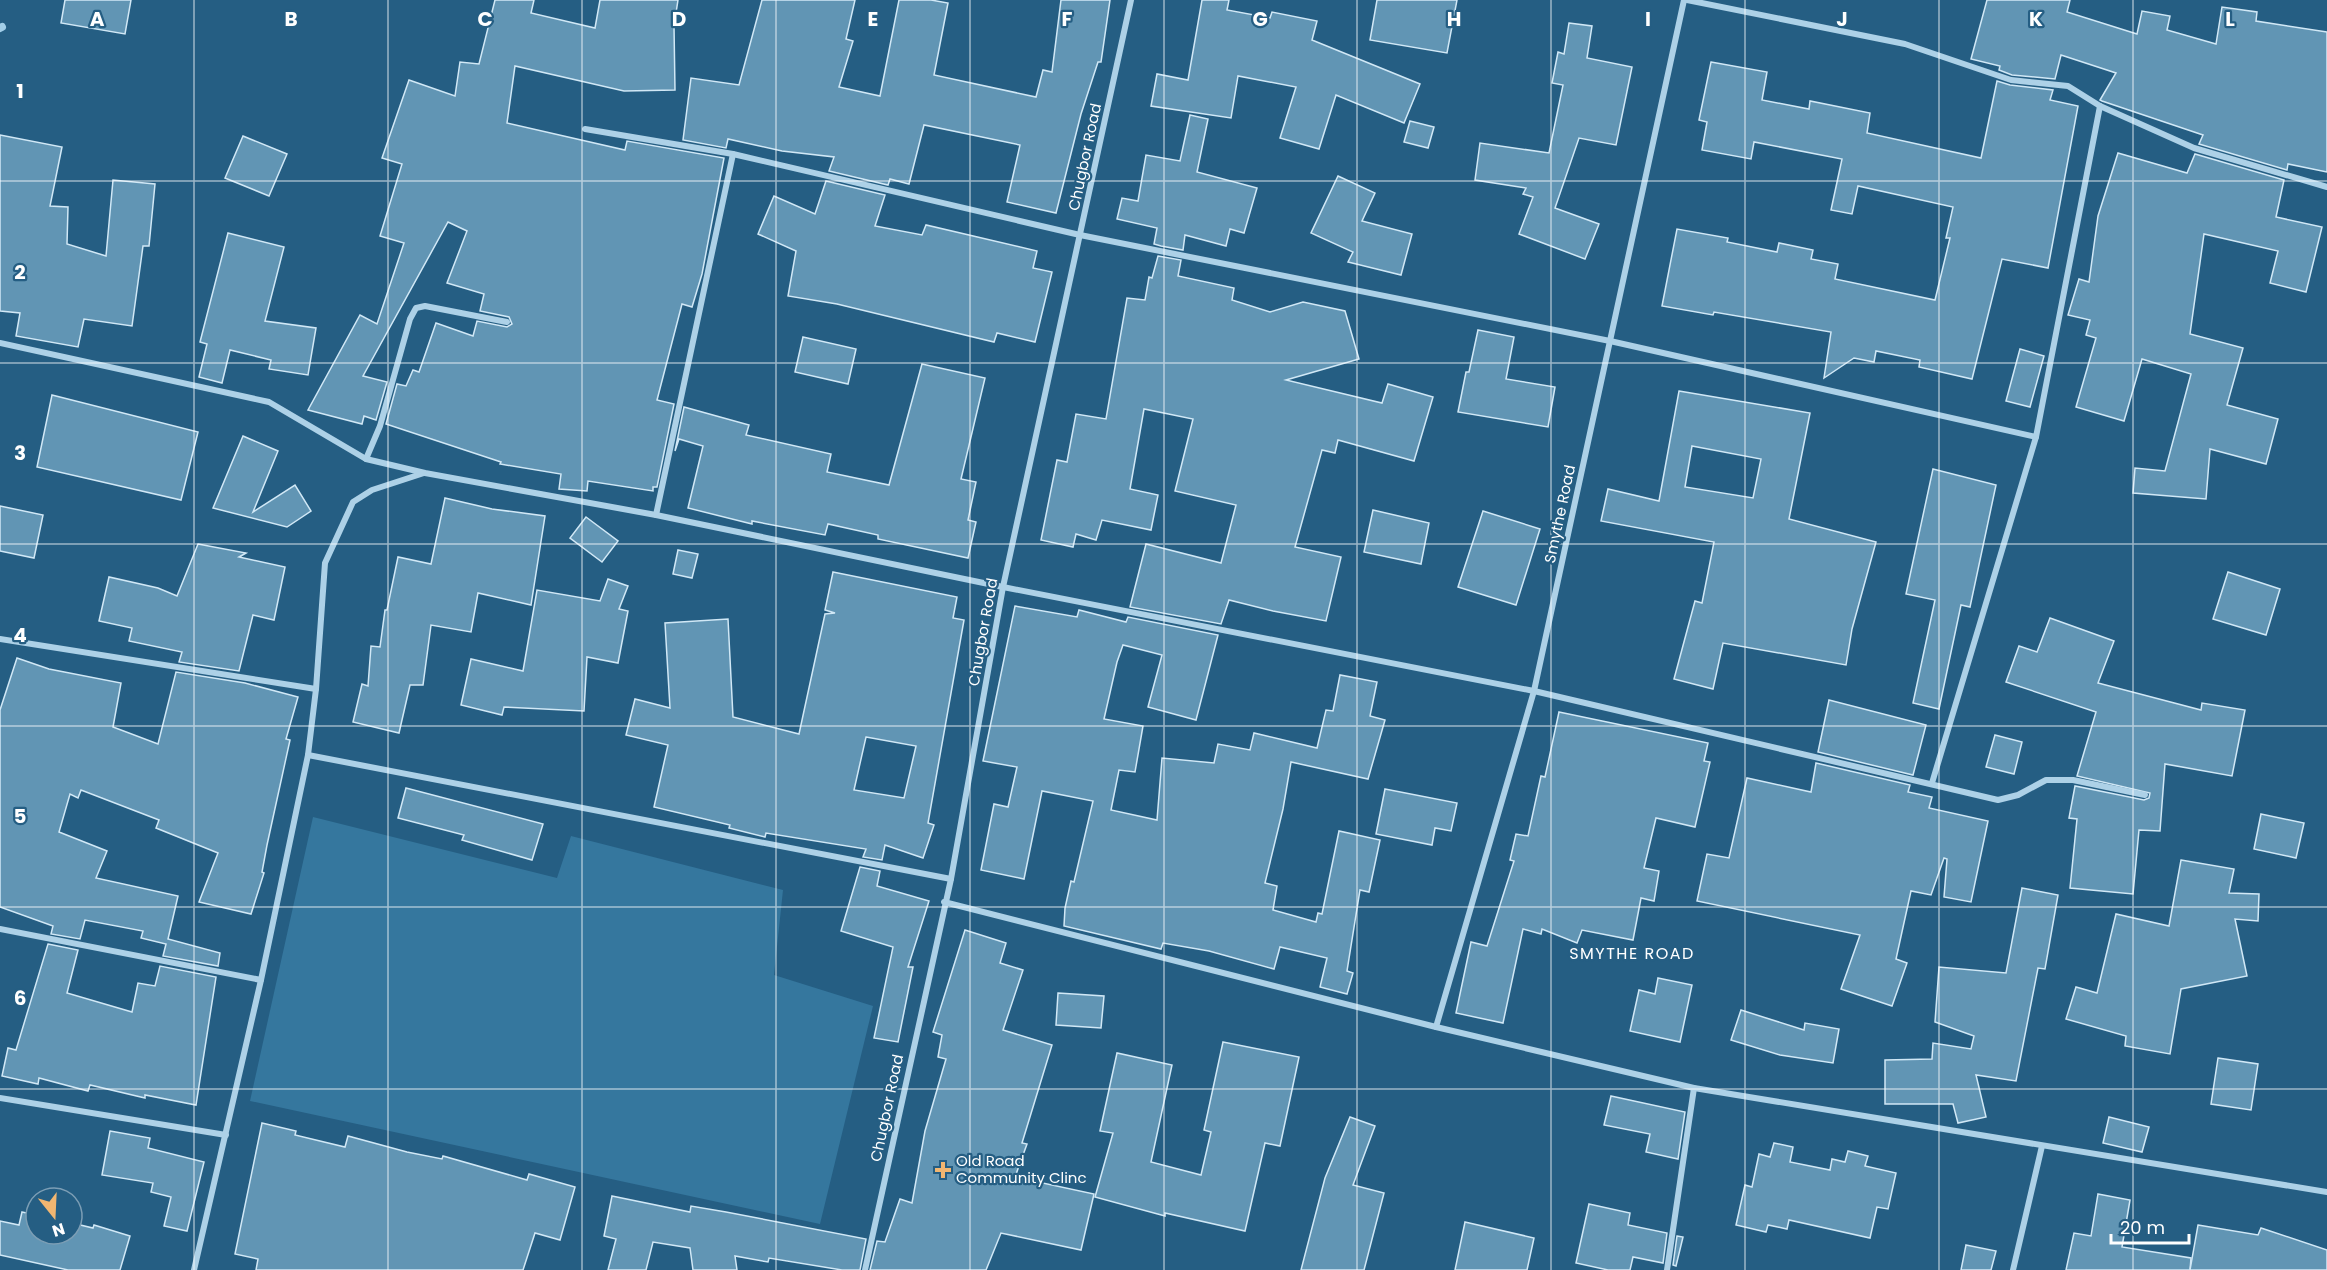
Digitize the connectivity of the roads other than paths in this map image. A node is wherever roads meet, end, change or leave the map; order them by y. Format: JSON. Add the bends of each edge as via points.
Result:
{"nodes":[{"id":1,"x":1131,"y":0,"type":"edge"},
{"id":2,"x":1686,"y":0,"type":"edge"},
{"id":3,"x":2100,"y":106,"type":"junction"},
{"id":4,"x":585,"y":129,"type":"dead end"},
{"id":5,"x":733,"y":154,"type":"junction"},
{"id":6,"x":2327,"y":187,"type":"edge"},
{"id":7,"x":1080,"y":236,"type":"junction"},
{"id":8,"x":507,"y":322,"type":"dead end"},
{"id":9,"x":1611,"y":341,"type":"junction"},
{"id":10,"x":0,"y":343,"type":"edge"},
{"id":11,"x":2036,"y":437,"type":"junction"},
{"id":12,"x":366,"y":459,"type":"junction"},
{"id":13,"x":425,"y":473,"type":"junction"},
{"id":14,"x":656,"y":515,"type":"junction"},
{"id":15,"x":1003,"y":587,"type":"junction"},
{"id":16,"x":0,"y":639,"type":"edge"},
{"id":17,"x":316,"y":689,"type":"junction"},
{"id":18,"x":1534,"y":691,"type":"junction"},
{"id":19,"x":308,"y":755,"type":"junction"},
{"id":20,"x":1932,"y":783,"type":"junction"},
{"id":21,"x":2145,"y":795,"type":"dead end"},
{"id":22,"x":951,"y":879,"type":"junction"},
{"id":23,"x":944,"y":902,"type":"junction"},
{"id":24,"x":0,"y":929,"type":"edge"},
{"id":25,"x":261,"y":980,"type":"junction"},
{"id":26,"x":1436,"y":1027,"type":"junction"},
{"id":27,"x":1694,"y":1088,"type":"junction"},
{"id":28,"x":0,"y":1098,"type":"edge"},
{"id":29,"x":226,"y":1135,"type":"junction"},
{"id":30,"x":2042,"y":1146,"type":"junction"},
{"id":31,"x":2327,"y":1192,"type":"edge"},
{"id":32,"x":194,"y":1270,"type":"edge"},
{"id":33,"x":865,"y":1270,"type":"edge"},
{"id":34,"x":1667,"y":1270,"type":"edge"},
{"id":35,"x":2013,"y":1270,"type":"edge"}],
"edges":[{"from":1,"to":7,"type":"street","name":"Chugbor Road"},
{"from":2,"to":3,"type":"street","via":[[1905,44],[2011,80],[2068,86]]},
{"from":2,"to":9,"type":"street","name":"Smythe Road"},
{"from":3,"to":6,"type":"street","via":[[2194,148]]},
{"from":3,"to":11,"type":"street"},
{"from":4,"to":5,"type":"street"},
{"from":5,"to":7,"type":"street"},
{"from":5,"to":14,"type":"street"},
{"from":7,"to":9,"type":"street"},
{"from":7,"to":15,"type":"street","name":"Chugbor Road"},
{"from":8,"to":12,"type":"street","via":[[425,306],[416,308]]},
{"from":9,"to":11,"type":"street"},
{"from":9,"to":18,"type":"street","name":"Smythe Road"},
{"from":10,"to":12,"type":"street","via":[[268,402]]},
{"from":11,"to":20,"type":"street"},
{"from":12,"to":13,"type":"street"},
{"from":13,"to":14,"type":"street"},
{"from":13,"to":17,"type":"street","via":[[372,490],[352,502],[325,563]]},
{"from":14,"to":15,"type":"street"},
{"from":15,"to":18,"type":"street"},
{"from":15,"to":22,"type":"street","name":"Chugbor Road"},
{"from":16,"to":17,"type":"street"},
{"from":17,"to":19,"type":"street"},
{"from":18,"to":20,"type":"street"},
{"from":18,"to":26,"type":"street","name":"Smythe Road"},
{"from":19,"to":22,"type":"street"},
{"from":19,"to":25,"type":"street"},
{"from":20,"to":21,"type":"street","via":[[1998,800],[2018,795],[2046,780],[2073,780]]},
{"from":22,"to":23,"type":"street","name":"Chugbor Road"},
{"from":23,"to":26,"type":"street"},
{"from":23,"to":33,"type":"street","name":"Chugbor Road"},
{"from":24,"to":25,"type":"street"},
{"from":25,"to":29,"type":"street"},
{"from":26,"to":27,"type":"street"},
{"from":27,"to":30,"type":"street"},
{"from":27,"to":34,"type":"street"},
{"from":28,"to":29,"type":"street"},
{"from":29,"to":32,"type":"street"},
{"from":30,"to":31,"type":"street"},
{"from":30,"to":35,"type":"street"}]}
